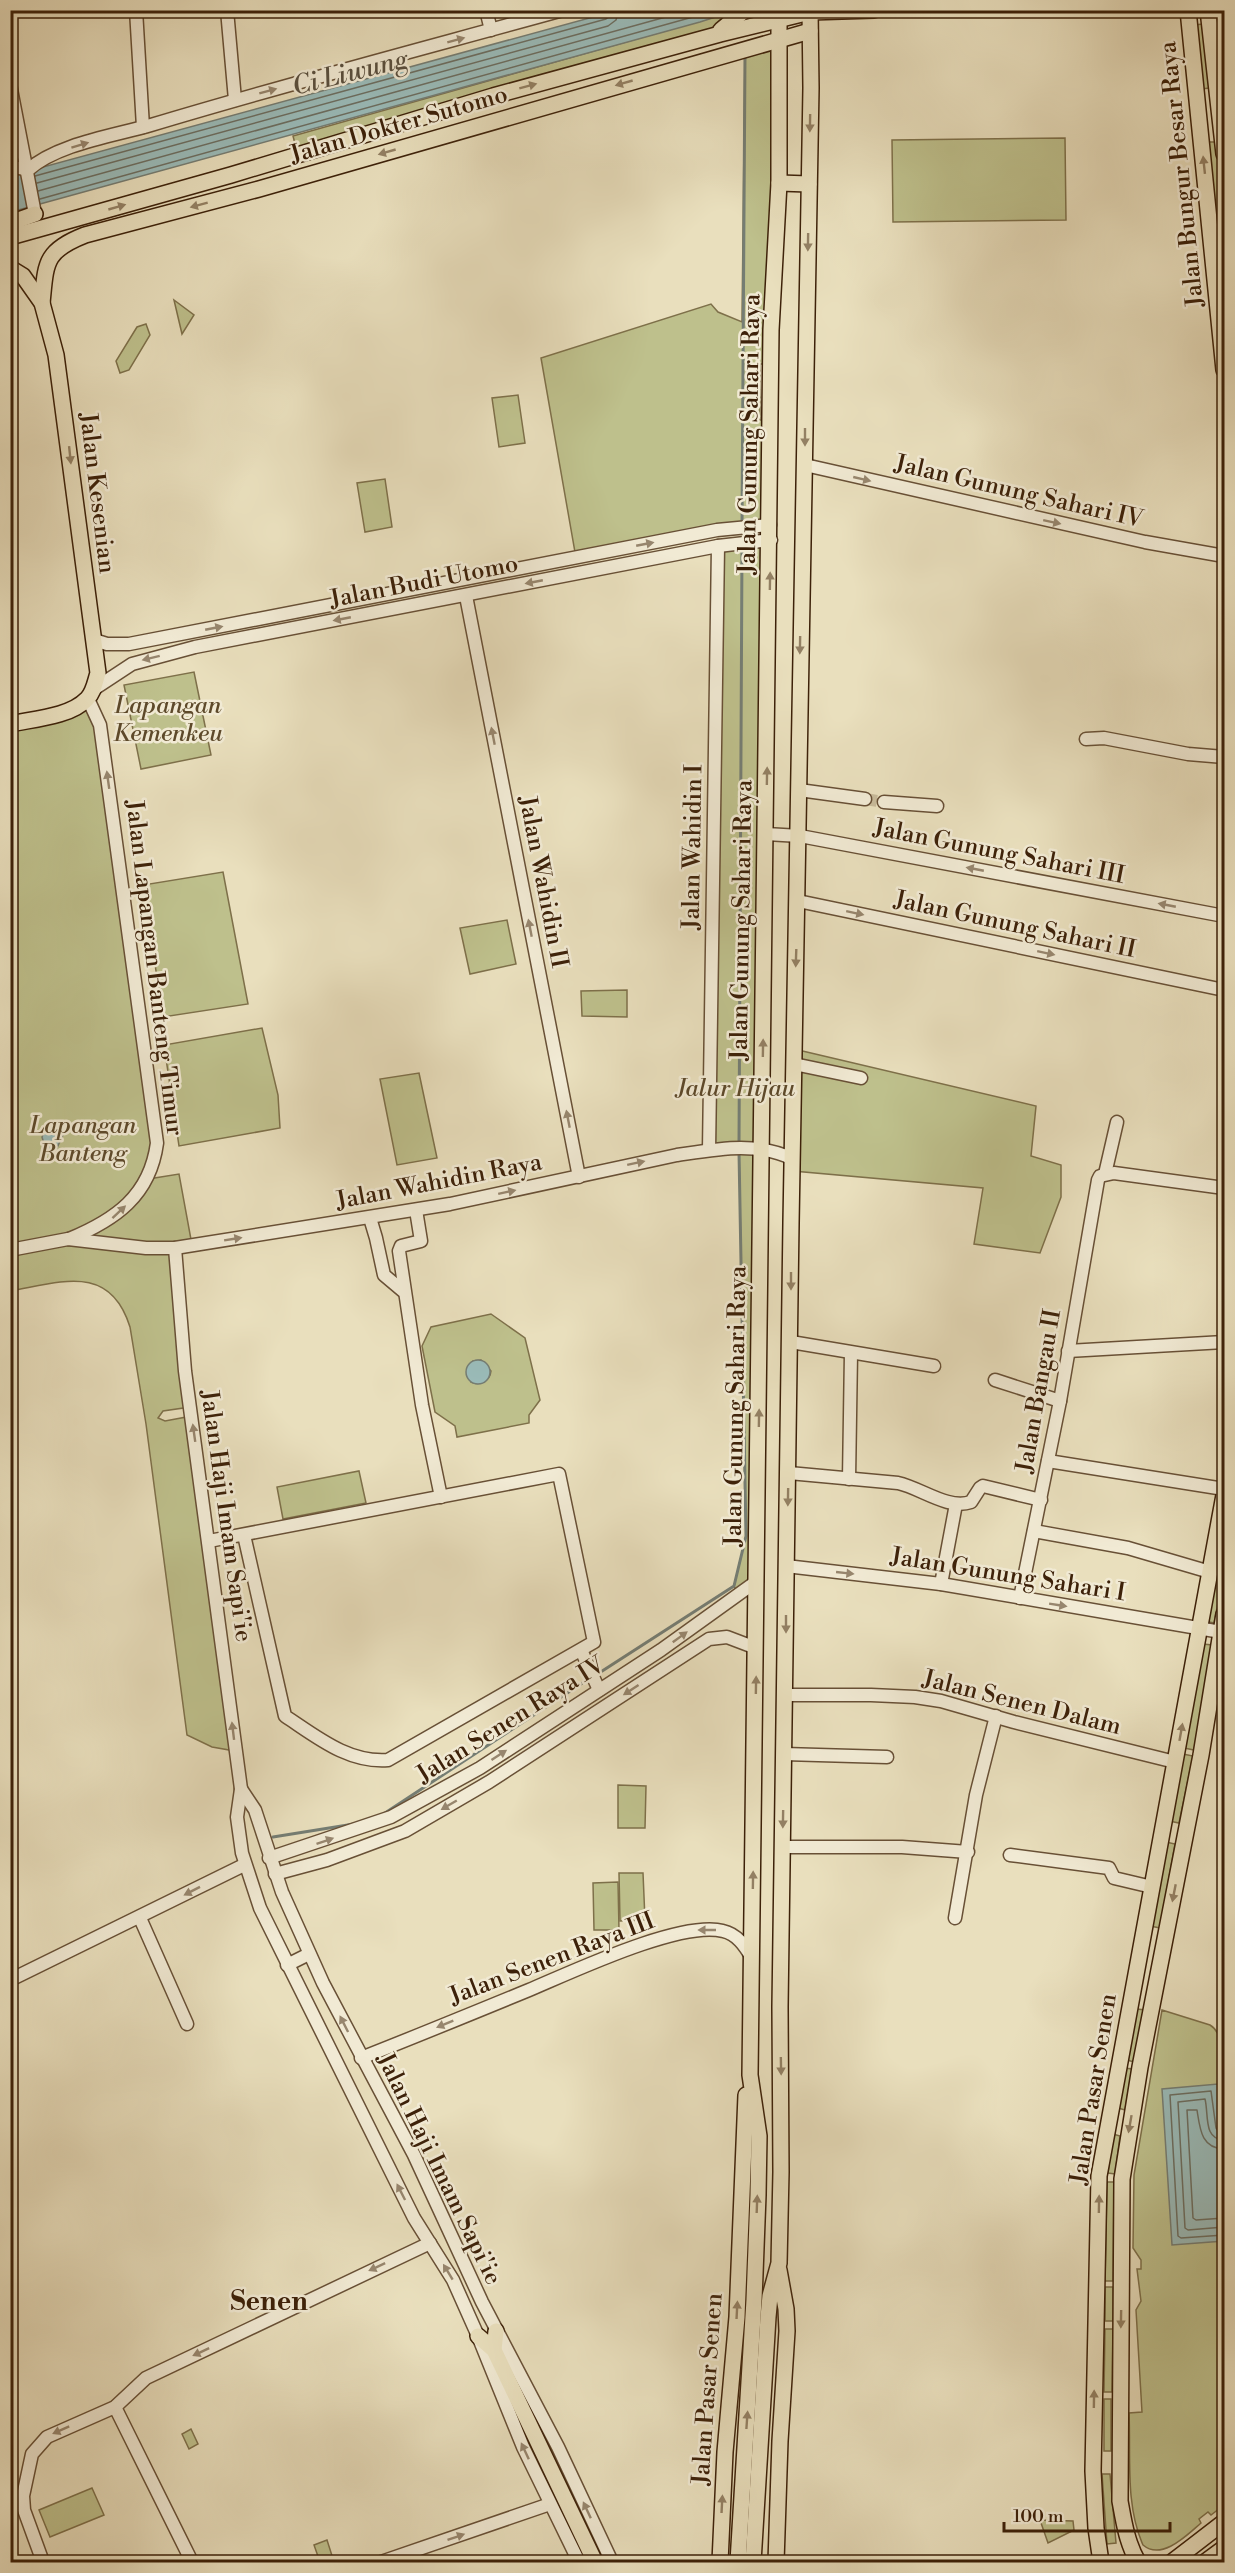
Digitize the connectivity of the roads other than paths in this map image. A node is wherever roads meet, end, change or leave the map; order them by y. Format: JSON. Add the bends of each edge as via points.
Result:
{"nodes":[{"id":1,"x":136,"y":10,"type":"edge"},
{"id":2,"x":227,"y":10,"type":"edge"},
{"id":3,"x":486,"y":10,"type":"edge"},
{"id":4,"x":563,"y":10,"type":"edge"},
{"id":5,"x":874,"y":10,"type":"edge"},
{"id":6,"x":1188,"y":10,"type":"edge"},
{"id":7,"x":1208,"y":10,"type":"edge"},
{"id":8,"x":810,"y":11,"type":"edge"},
{"id":9,"x":741,"y":15,"type":"edge"},
{"id":10,"x":780,"y":15,"type":"edge"},
{"id":11,"x":491,"y":30,"type":"junction"},
{"id":12,"x":810,"y":31,"type":"junction"},
{"id":13,"x":715,"y":35,"type":"junction"},
{"id":14,"x":781,"y":39,"type":"junction"},
{"id":15,"x":642,"y":55,"type":"junction"},
{"id":16,"x":649,"y":76,"type":"junction"},
{"id":17,"x":10,"y":84,"type":"edge"},
{"id":18,"x":235,"y":100,"type":"junction"},
{"id":19,"x":1199,"y":118,"type":"junction"},
{"id":20,"x":1219,"y":118,"type":"junction"},
{"id":21,"x":143,"y":128,"type":"junction"},
{"id":22,"x":1224,"y":149,"type":"edge"},
{"id":23,"x":10,"y":166,"type":"edge"},
{"id":24,"x":28,"y":170,"type":"junction"},
{"id":25,"x":779,"y":183,"type":"junction"},
{"id":26,"x":809,"y":184,"type":"junction"},
{"id":27,"x":36,"y":211,"type":"joint"},
{"id":28,"x":10,"y":223,"type":"edge"},
{"id":29,"x":10,"y":237,"type":"edge"},
{"id":30,"x":10,"y":268,"type":"edge"},
{"id":31,"x":42,"y":303,"type":"junction"},
{"id":32,"x":1224,"y":370,"type":"edge"},
{"id":33,"x":805,"y":465,"type":"junction"},
{"id":34,"x":764,"y":533,"type":"junction"},
{"id":35,"x":718,"y":546,"type":"junction"},
{"id":36,"x":1224,"y":556,"type":"edge"},
{"id":37,"x":466,"y":596,"type":"junction"},
{"id":38,"x":94,"y":640,"type":"junction"},
{"id":39,"x":91,"y":694,"type":"junction"},
{"id":40,"x":10,"y":723,"type":"edge"},
{"id":41,"x":1086,"y":739,"type":"dead end"},
{"id":42,"x":1224,"y":757,"type":"edge"},
{"id":43,"x":800,"y":790,"type":"junction"},
{"id":44,"x":865,"y":799,"type":"tunnel mouth"},
{"id":45,"x":884,"y":802,"type":"tunnel mouth"},
{"id":46,"x":937,"y":806,"type":"dead end"},
{"id":47,"x":766,"y":834,"type":"junction"},
{"id":48,"x":800,"y":836,"type":"junction"},
{"id":49,"x":798,"y":901,"type":"junction"},
{"id":50,"x":1224,"y":916,"type":"edge"},
{"id":51,"x":1224,"y":990,"type":"edge"},
{"id":52,"x":794,"y":1064,"type":"junction"},
{"id":53,"x":861,"y":1078,"type":"dead end"},
{"id":54,"x":1117,"y":1122,"type":"dead end"},
{"id":55,"x":755,"y":1148,"type":"junction"},
{"id":56,"x":709,"y":1150,"type":"junction"},
{"id":57,"x":793,"y":1159,"type":"junction"},
{"id":58,"x":1105,"y":1174,"type":"junction"},
{"id":59,"x":579,"y":1177,"type":"junction"},
{"id":60,"x":1224,"y":1188,"type":"edge"},
{"id":61,"x":416,"y":1210,"type":"junction"},
{"id":62,"x":370,"y":1218,"type":"junction"},
{"id":63,"x":68,"y":1239,"type":"junction"},
{"id":64,"x":175,"y":1248,"type":"junction"},
{"id":65,"x":10,"y":1250,"type":"edge"},
{"id":66,"x":403,"y":1291,"type":"junction"},
{"id":67,"x":791,"y":1342,"type":"junction"},
{"id":68,"x":1224,"y":1342,"type":"edge"},
{"id":69,"x":1068,"y":1352,"type":"junction"},
{"id":70,"x":851,"y":1353,"type":"junction"},
{"id":71,"x":934,"y":1366,"type":"dead end"},
{"id":72,"x":995,"y":1380,"type":"dead end"},
{"id":73,"x":1060,"y":1401,"type":"junction"},
{"id":74,"x":1048,"y":1461,"type":"junction"},
{"id":75,"x":789,"y":1473,"type":"junction"},
{"id":76,"x":849,"y":1479,"type":"junction"},
{"id":77,"x":1224,"y":1489,"type":"edge"},
{"id":78,"x":1224,"y":1495,"type":"edge"},
{"id":79,"x":441,"y":1497,"type":"junction"},
{"id":80,"x":1041,"y":1500,"type":"junction"},
{"id":81,"x":956,"y":1504,"type":"junction"},
{"id":82,"x":1034,"y":1531,"type":"junction"},
{"id":83,"x":244,"y":1535,"type":"junction"},
{"id":84,"x":209,"y":1541,"type":"junction"},
{"id":85,"x":786,"y":1566,"type":"junction"},
{"id":86,"x":1210,"y":1572,"type":"junction"},
{"id":87,"x":756,"y":1581,"type":"junction"},
{"id":88,"x":941,"y":1584,"type":"junction"},
{"id":89,"x":1020,"y":1598,"type":"junction"},
{"id":90,"x":1224,"y":1614,"type":"edge"},
{"id":91,"x":1200,"y":1628,"type":"junction"},
{"id":92,"x":1221,"y":1632,"type":"junction"},
{"id":93,"x":756,"y":1648,"type":"junction"},
{"id":94,"x":582,"y":1650,"type":"junction"},
{"id":95,"x":646,"y":1660,"type":"junction"},
{"id":96,"x":655,"y":1674,"type":"junction"},
{"id":97,"x":599,"y":1690,"type":"junction"},
{"id":98,"x":785,"y":1695,"type":"junction"},
{"id":99,"x":996,"y":1716,"type":"junction"},
{"id":100,"x":784,"y":1754,"type":"junction"},
{"id":101,"x":887,"y":1756,"type":"dead end"},
{"id":102,"x":1175,"y":1762,"type":"junction"},
{"id":103,"x":480,"y":1768,"type":"junction"},
{"id":104,"x":489,"y":1782,"type":"junction"},
{"id":105,"x":241,"y":1789,"type":"junction"},
{"id":106,"x":397,"y":1815,"type":"junction"},
{"id":107,"x":405,"y":1831,"type":"junction"},
{"id":108,"x":1163,"y":1831,"type":"junction"},
{"id":109,"x":1185,"y":1835,"type":"junction"},
{"id":110,"x":783,"y":1847,"type":"junction"},
{"id":111,"x":968,"y":1852,"type":"junction"},
{"id":112,"x":1010,"y":1855,"type":"dead end"},
{"id":113,"x":269,"y":1858,"type":"junction"},
{"id":114,"x":244,"y":1865,"type":"junction"},
{"id":115,"x":275,"y":1874,"type":"junction"},
{"id":116,"x":1152,"y":1887,"type":"junction"},
{"id":117,"x":140,"y":1918,"type":"junction"},
{"id":118,"x":955,"y":1918,"type":"dead end"},
{"id":119,"x":753,"y":1938,"type":"joint"},
{"id":120,"x":309,"y":1954,"type":"junction"},
{"id":121,"x":752,"y":1959,"type":"junction"},
{"id":122,"x":287,"y":1965,"type":"junction"},
{"id":123,"x":10,"y":1980,"type":"edge"},
{"id":124,"x":187,"y":2024,"type":"dead end"},
{"id":125,"x":361,"y":2058,"type":"junction"},
{"id":126,"x":750,"y":2075,"type":"junction"},
{"id":127,"x":430,"y":2243,"type":"junction"},
{"id":128,"x":778,"y":2267,"type":"junction"},
{"id":129,"x":496,"y":2331,"type":"junction"},
{"id":130,"x":478,"y":2336,"type":"junction"},
{"id":131,"x":494,"y":2350,"type":"junction"},
{"id":132,"x":115,"y":2407,"type":"junction"},
{"id":133,"x":1094,"y":2457,"type":"junction"},
{"id":134,"x":1119,"y":2457,"type":"junction"},
{"id":135,"x":550,"y":2504,"type":"junction"},
{"id":136,"x":1224,"y":2522,"type":"edge"},
{"id":137,"x":1224,"y":2548,"type":"edge"},
{"id":138,"x":43,"y":2562,"type":"edge"},
{"id":139,"x":192,"y":2562,"type":"edge"},
{"id":140,"x":381,"y":2562,"type":"edge"},
{"id":141,"x":579,"y":2562,"type":"edge"},
{"id":142,"x":595,"y":2562,"type":"edge"},
{"id":143,"x":612,"y":2562,"type":"edge"},
{"id":144,"x":720,"y":2562,"type":"edge"},
{"id":145,"x":738,"y":2562,"type":"edge"},
{"id":146,"x":753,"y":2562,"type":"edge"},
{"id":147,"x":776,"y":2562,"type":"edge"},
{"id":148,"x":1101,"y":2562,"type":"edge"},
{"id":149,"x":1138,"y":2562,"type":"edge"},
{"id":150,"x":1172,"y":2562,"type":"edge"},
{"id":151,"x":1205,"y":2562,"type":"edge"}],
"edges":[{"from":1,"to":21,"type":"street"},
{"from":2,"to":18,"type":"street"},
{"from":3,"to":11,"type":"street"},
{"from":4,"to":11,"type":"street"},
{"from":5,"to":8,"type":"main road","name":"Jalan Dokter Sutomo"},
{"from":6,"to":19,"type":"main road","name":"Jalan Bungur Besar Raya"},
{"from":7,"to":20,"type":"main road","name":"Jalan Bungur Besar Raya"},
{"from":8,"to":10,"type":"main road","name":"Jalan Dokter Sutomo"},
{"from":8,"to":12,"type":"main road"},
{"from":9,"to":13,"type":"main road"},
{"from":10,"to":13,"type":"main road","name":"Jalan Dokter Sutomo"},
{"from":10,"to":14,"type":"main road","name":"Jalan Gunung Sahari Raya"},
{"from":18,"to":11,"type":"street","one_way":true},
{"from":12,"to":14,"type":"main road","name":"Jalan Dokter Sutomo"},
{"from":12,"to":26,"type":"main road","one_way":true},
{"from":13,"to":15,"type":"main road","name":"Jalan Dokter Sutomo"},
{"from":14,"to":16,"type":"main road","name":"Jalan Dokter Sutomo"},
{"from":14,"to":25,"type":"main road","name":"Jalan Gunung Sahari Raya"},
{"from":15,"to":16,"type":"main road"},
{"from":29,"to":15,"type":"main road","name":"Jalan Dokter Sutomo","one_way":true},
{"from":16,"to":31,"type":"main road","name":"Jalan Dokter Sutomo","one_way":true,"via":[[75,239],[52,254]]},
{"from":17,"to":24,"type":"street"},
{"from":18,"to":21,"type":"street"},
{"from":19,"to":20,"type":"main road"},
{"from":32,"to":19,"type":"main road","name":"Jalan Bungur Besar Raya","one_way":true},
{"from":20,"to":22,"type":"main road","name":"Jalan Bungur Besar Raya"},
{"from":24,"to":21,"type":"street","one_way":true,"via":[[53,153]]},
{"from":23,"to":24,"type":"street"},
{"from":24,"to":27,"type":"street"},
{"from":25,"to":26,"type":"main road"},
{"from":25,"to":34,"type":"main road","name":"Jalan Gunung Sahari Raya"},
{"from":26,"to":33,"type":"main road","one_way":true},
{"from":27,"to":28,"type":"main road"},
{"from":30,"to":31,"type":"main road","via":[[23,276]]},
{"from":31,"to":38,"type":"main road","name":"Jalan Kesenian","one_way":true,"via":[[58,366]]},
{"from":33,"to":36,"type":"street","name":"Jalan Gunung Sahari IV","one_way":true,"via":[[1145,542]]},
{"from":33,"to":43,"type":"main road","one_way":true},
{"from":34,"to":35,"type":"street","name":"Jalan Budi Utomo"},
{"from":38,"to":34,"type":"street","name":"Jalan Budi Utomo","one_way":true,"via":[[118,644],[161,638],[729,528]]},
{"from":47,"to":34,"type":"main road","name":"Jalan Gunung Sahari Raya","one_way":true},
{"from":35,"to":37,"type":"street","name":"Jalan Budi Utomo","one_way":true},
{"from":35,"to":56,"type":"street","name":"Jalan Wahidin I"},
{"from":37,"to":39,"type":"street","name":"Jalan Budi Utomo","one_way":true,"via":[[144,660],[132,664]]},
{"from":59,"to":37,"type":"street","name":"Jalan Wahidin II","one_way":true},
{"from":38,"to":39,"type":"main road","name":"Jalan Kesenian","via":[[98,673]]},
{"from":39,"to":40,"type":"main road","via":[[66,711]]},
{"from":63,"to":39,"type":"street","name":"Jalan Lapangan Banteng Timur","one_way":true,"via":[[98,1227],[124,1208],[147,1179],[158,1143],[100,725]]},
{"from":41,"to":42,"type":"street","via":[[1104,738]]},
{"from":43,"to":44,"type":"street"},
{"from":43,"to":48,"type":"main road"},
{"from":45,"to":46,"type":"street"},
{"from":47,"to":48,"type":"street","name":"Jalan Gunung Sahari III"},
{"from":55,"to":47,"type":"main road","name":"Jalan Gunung Sahari Raya","one_way":true},
{"from":48,"to":49,"type":"main road"},
{"from":50,"to":48,"type":"street","name":"Jalan Gunung Sahari III","one_way":true},
{"from":49,"to":51,"type":"street","name":"Jalan Gunung Sahari II","one_way":true},
{"from":49,"to":52,"type":"main road","one_way":true},
{"from":52,"to":53,"type":"street"},
{"from":52,"to":57,"type":"main road"},
{"from":54,"to":58,"type":"street"},
{"from":55,"to":56,"type":"street","name":"Jalan Wahidin Raya"},
{"from":55,"to":57,"type":"street","via":[[780,1152]]},
{"from":87,"to":55,"type":"main road","name":"Jalan Gunung Sahari Raya","one_way":true},
{"from":59,"to":56,"type":"street","name":"Jalan Wahidin Raya","one_way":true},
{"from":57,"to":67,"type":"main road","one_way":true},
{"from":58,"to":60,"type":"street"},
{"from":58,"to":69,"type":"street","name":"Jalan Bangau II","via":[[1095,1191]]},
{"from":61,"to":59,"type":"street","name":"Jalan Wahidin Raya","one_way":true},
{"from":61,"to":62,"type":"street","name":"Jalan Wahidin Raya"},
{"from":61,"to":66,"type":"street","via":[[421,1241],[401,1246],[399,1251]]},
{"from":64,"to":62,"type":"street","name":"Jalan Wahidin Raya","one_way":true},
{"from":62,"to":66,"type":"street","via":[[384,1275]]},
{"from":63,"to":64,"type":"street","name":"Jalan Wahidin Raya"},
{"from":63,"to":65,"type":"street"},
{"from":84,"to":64,"type":"street","name":"Jalan Haji Imam Sapi'ie","one_way":true,"via":[[185,1371]]},
{"from":66,"to":79,"type":"street"},
{"from":67,"to":70,"type":"street"},
{"from":67,"to":75,"type":"main road"},
{"from":68,"to":69,"type":"street"},
{"from":69,"to":73,"type":"street","name":"Jalan Bangau II"},
{"from":70,"to":71,"type":"street"},
{"from":70,"to":76,"type":"street"},
{"from":72,"to":73,"type":"street"},
{"from":73,"to":74,"type":"street","name":"Jalan Bangau II"},
{"from":74,"to":77,"type":"street"},
{"from":74,"to":80,"type":"street","name":"Jalan Bangau II"},
{"from":75,"to":76,"type":"street"},
{"from":75,"to":85,"type":"main road","one_way":true},
{"from":76,"to":81,"type":"street","via":[[912,1486]]},
{"from":78,"to":86,"type":"main road"},
{"from":79,"to":83,"type":"street"},
{"from":79,"to":94,"type":"street","via":[[559,1474],[594,1642]]},
{"from":80,"to":81,"type":"street","via":[[983,1486],[971,1502]]},
{"from":80,"to":82,"type":"street","name":"Jalan Bangau II"},
{"from":81,"to":88,"type":"street"},
{"from":82,"to":86,"type":"street","via":[[1128,1548]]},
{"from":82,"to":89,"type":"street","name":"Jalan Bangau II"},
{"from":83,"to":84,"type":"street"},
{"from":83,"to":94,"type":"street","via":[[285,1716],[332,1748],[358,1758],[388,1760]]},
{"from":105,"to":84,"type":"street","name":"Jalan Haji Imam Sapi'ie","one_way":true},
{"from":85,"to":88,"type":"street","name":"Jalan Gunung Sahari I","one_way":true},
{"from":85,"to":98,"type":"main road","one_way":true},
{"from":86,"to":91,"type":"main road"},
{"from":87,"to":93,"type":"main road","name":"Jalan Gunung Sahari Raya"},
{"from":95,"to":87,"type":"street","name":"Jalan Senen Raya IV","one_way":true},
{"from":88,"to":89,"type":"street","name":"Jalan Gunung Sahari I"},
{"from":89,"to":91,"type":"street","name":"Jalan Gunung Sahari I","one_way":true},
{"from":90,"to":92,"type":"main road"},
{"from":91,"to":92,"type":"street","name":"Jalan Gunung Sahari I"},
{"from":102,"to":91,"type":"main road","name":"Jalan Pasar Senen","one_way":true},
{"from":92,"to":109,"type":"main road","name":"Jalan Pasar Senen"},
{"from":93,"to":96,"type":"street","name":"Jalan Senen Raya IV","via":[[716,1637]]},
{"from":119,"to":93,"type":"main road","name":"Jalan Gunung Sahari Raya","one_way":true},
{"from":94,"to":97,"type":"street"},
{"from":95,"to":96,"type":"street"},
{"from":95,"to":97,"type":"street","name":"Jalan Senen Raya IV"},
{"from":96,"to":104,"type":"street","name":"Jalan Senen Raya IV","one_way":true},
{"from":103,"to":97,"type":"street","name":"Jalan Senen Raya IV","one_way":true},
{"from":98,"to":99,"type":"street","name":"Jalan Senen Dalam","via":[[915,1697]]},
{"from":98,"to":100,"type":"main road"},
{"from":99,"to":102,"type":"street","name":"Jalan Senen Dalam"},
{"from":99,"to":111,"type":"street","via":[[976,1795]]},
{"from":100,"to":101,"type":"street"},
{"from":100,"to":110,"type":"main road","one_way":true},
{"from":102,"to":108,"type":"main road","name":"Jalan Pasar Senen"},
{"from":103,"to":104,"type":"street"},
{"from":103,"to":106,"type":"street","name":"Jalan Senen Raya IV"},
{"from":104,"to":107,"type":"street","name":"Jalan Senen Raya IV","one_way":true},
{"from":105,"to":113,"type":"street","name":"Jalan Haji Imam Sapi'ie","via":[[255,1810]]},
{"from":105,"to":114,"type":"street","name":"Jalan Haji Imam Sapi'ie","via":[[237,1817]]},
{"from":106,"to":107,"type":"street"},
{"from":113,"to":106,"type":"street","name":"Jalan Senen Raya IV","one_way":true},
{"from":107,"to":115,"type":"street","name":"Jalan Senen Raya IV"},
{"from":108,"to":109,"type":"main road"},
{"from":108,"to":116,"type":"main road","name":"Jalan Pasar Senen"},
{"from":109,"to":134,"type":"main road","name":"Jalan Pasar Senen","one_way":true,"via":[[1122,2179]]},
{"from":110,"to":111,"type":"street","via":[[902,1846]]},
{"from":110,"to":128,"type":"main road","one_way":true},
{"from":111,"to":118,"type":"street"},
{"from":112,"to":116,"type":"street","via":[[1108,1868],[1113,1878]]},
{"from":113,"to":115,"type":"street","name":"Jalan Haji Imam Sapi'ie"},
{"from":114,"to":117,"type":"street","one_way":true},
{"from":114,"to":122,"type":"street","name":"Jalan Haji Imam Sapi'ie"},
{"from":115,"to":120,"type":"street","name":"Jalan Haji Imam Sapi'ie"},
{"from":133,"to":116,"type":"main road","name":"Jalan Pasar Senen","one_way":true,"via":[[1099,2176]]},
{"from":117,"to":123,"type":"street"},
{"from":117,"to":124,"type":"street"},
{"from":119,"to":121,"type":"main road","name":"Jalan Pasar Senen"},
{"from":120,"to":122,"type":"street"},
{"from":125,"to":120,"type":"street","name":"Jalan Haji Imam Sapi'ie","one_way":true},
{"from":121,"to":125,"type":"street","name":"Jalan Senen Raya III","one_way":true,"via":[[742,1941],[724,1931],[682,1932],[611,1956]]},
{"from":121,"to":126,"type":"main road","name":"Jalan Pasar Senen"},
{"from":127,"to":122,"type":"street","name":"Jalan Haji Imam Sapi'ie","one_way":true},
{"from":125,"to":129,"type":"street","name":"Jalan Haji Imam Sapi'ie","via":[[414,2155]]},
{"from":144,"to":126,"type":"main road","name":"Jalan Pasar Senen","one_way":true},
{"from":145,"to":126,"type":"main road","name":"Jalan Pasar Senen","one_way":true,"via":[[754,2300],[759,2136]]},
{"from":130,"to":127,"type":"street","name":"Jalan Haji Imam Sapi'ie","one_way":true,"via":[[453,2280]]},
{"from":127,"to":132,"type":"street","one_way":true,"via":[[146,2378]]},
{"from":128,"to":146,"type":"main road","via":[[768,2317]]},
{"from":128,"to":147,"type":"main road","via":[[786,2331]]},
{"from":129,"to":131,"type":"main road"},
{"from":143,"to":129,"type":"street","name":"Jalan Haji Imam Sapi'ie","one_way":true},
{"from":130,"to":131,"type":"main road"},
{"from":135,"to":130,"type":"street","name":"Jalan Haji Imam Sapi'ie","one_way":true},
{"from":131,"to":142,"type":"main road"},
{"from":132,"to":138,"type":"street","one_way":true,"via":[[47,2437],[32,2454],[24,2510]]},
{"from":132,"to":139,"type":"street"},
{"from":133,"to":134,"type":"main road"},
{"from":133,"to":148,"type":"main road","name":"Jalan Pasar Senen"},
{"from":134,"to":149,"type":"main road","name":"Jalan Pasar Senen","via":[[1125,2533]]},
{"from":140,"to":135,"type":"street","one_way":true},
{"from":135,"to":141,"type":"street","name":"Jalan Haji Imam Sapi'ie"},
{"from":136,"to":150,"type":"main road"},
{"from":137,"to":151,"type":"main road"}]}
